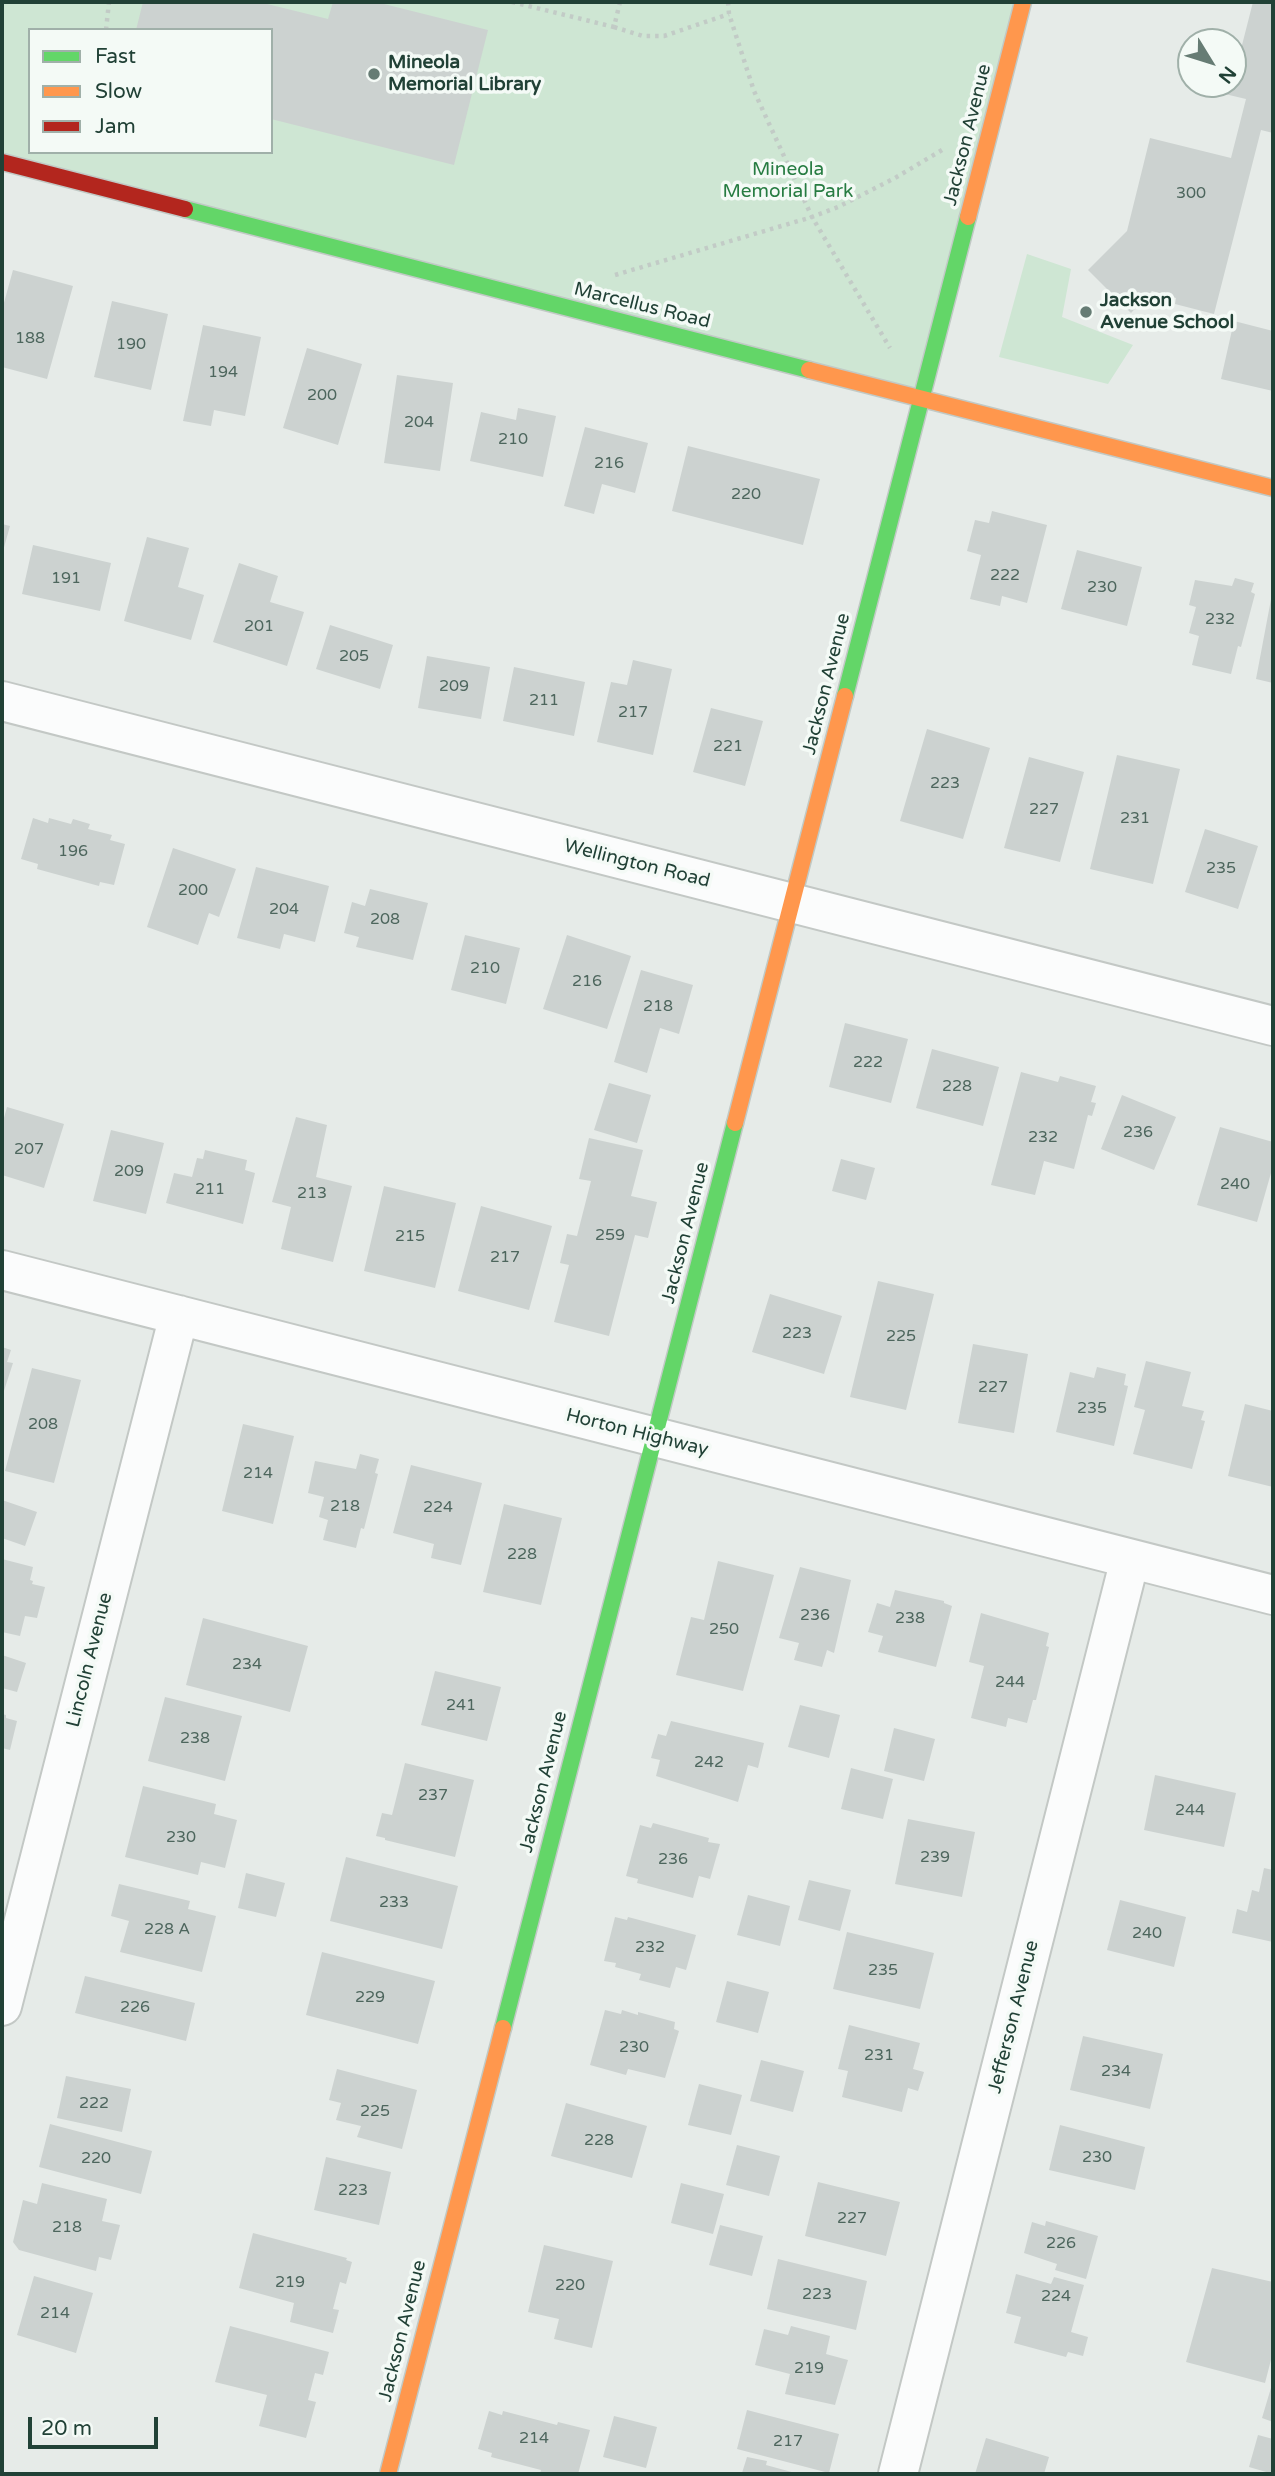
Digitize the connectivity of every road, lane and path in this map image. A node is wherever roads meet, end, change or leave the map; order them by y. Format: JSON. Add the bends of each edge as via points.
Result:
{"nodes":[{"id":1,"x":108,"y":2,"type":"edge"},
{"id":2,"x":512,"y":2,"type":"edge"},
{"id":3,"x":620,"y":2,"type":"edge"},
{"id":4,"x":728,"y":2,"type":"edge"},
{"id":5,"x":1023,"y":2,"type":"edge"},
{"id":6,"x":729,"y":14,"type":"junction"},
{"id":7,"x":614,"y":27,"type":"junction"},
{"id":8,"x":106,"y":28,"type":"edge"},
{"id":9,"x":993,"y":118,"type":"junction"},
{"id":10,"x":2,"y":162,"type":"edge"},
{"id":11,"x":812,"y":217,"type":"junction"},
{"id":12,"x":602,"y":279,"type":"dead end"},
{"id":13,"x":921,"y":399,"type":"junction"},
{"id":14,"x":1273,"y":488,"type":"edge"},
{"id":15,"x":2,"y":701,"type":"edge"},
{"id":16,"x":792,"y":904,"type":"junction"},
{"id":17,"x":1273,"y":1026,"type":"edge"},
{"id":18,"x":2,"y":1270,"type":"edge"},
{"id":19,"x":179,"y":1315,"type":"junction"},
{"id":20,"x":655,"y":1437,"type":"junction"},
{"id":21,"x":1130,"y":1559,"type":"junction"},
{"id":22,"x":1273,"y":1595,"type":"edge"},
{"id":23,"x":2,"y":2006,"type":"edge"},
{"id":24,"x":388,"y":2474,"type":"edge"},
{"id":25,"x":898,"y":2474,"type":"edge"}],
"edges":[{"from":1,"to":8,"type":"path"},
{"from":2,"to":7,"type":"path"},
{"from":3,"to":7,"type":"path"},
{"from":4,"to":6,"type":"path"},
{"from":5,"to":9,"type":"street","name":"Jackson Avenue"},
{"from":6,"to":7,"type":"path","via":[[664,36],[643,36]]},
{"from":6,"to":11,"type":"path","via":[[754,91]]},
{"from":9,"to":11,"type":"path","via":[[895,178]]},
{"from":9,"to":13,"type":"street","name":"Jackson Avenue"},
{"from":10,"to":13,"type":"street","name":"Marcellus Road"},
{"from":11,"to":12,"type":"path"},
{"from":11,"to":13,"type":"path"},
{"from":13,"to":14,"type":"street","name":"Marcellus Road"},
{"from":13,"to":16,"type":"street","name":"Jackson Avenue"},
{"from":15,"to":16,"type":"street","name":"Wellington Road"},
{"from":16,"to":17,"type":"street","name":"Wellington Road"},
{"from":16,"to":20,"type":"street","name":"Jackson Avenue"},
{"from":18,"to":19,"type":"street","name":"Horton Highway"},
{"from":19,"to":20,"type":"street","name":"Horton Highway"},
{"from":19,"to":23,"type":"street","name":"Lincoln Avenue"},
{"from":20,"to":21,"type":"street","name":"Horton Highway"},
{"from":20,"to":24,"type":"street","name":"Jackson Avenue"},
{"from":21,"to":22,"type":"street","name":"Horton Highway"},
{"from":21,"to":25,"type":"street","name":"Jefferson Avenue"}]}
